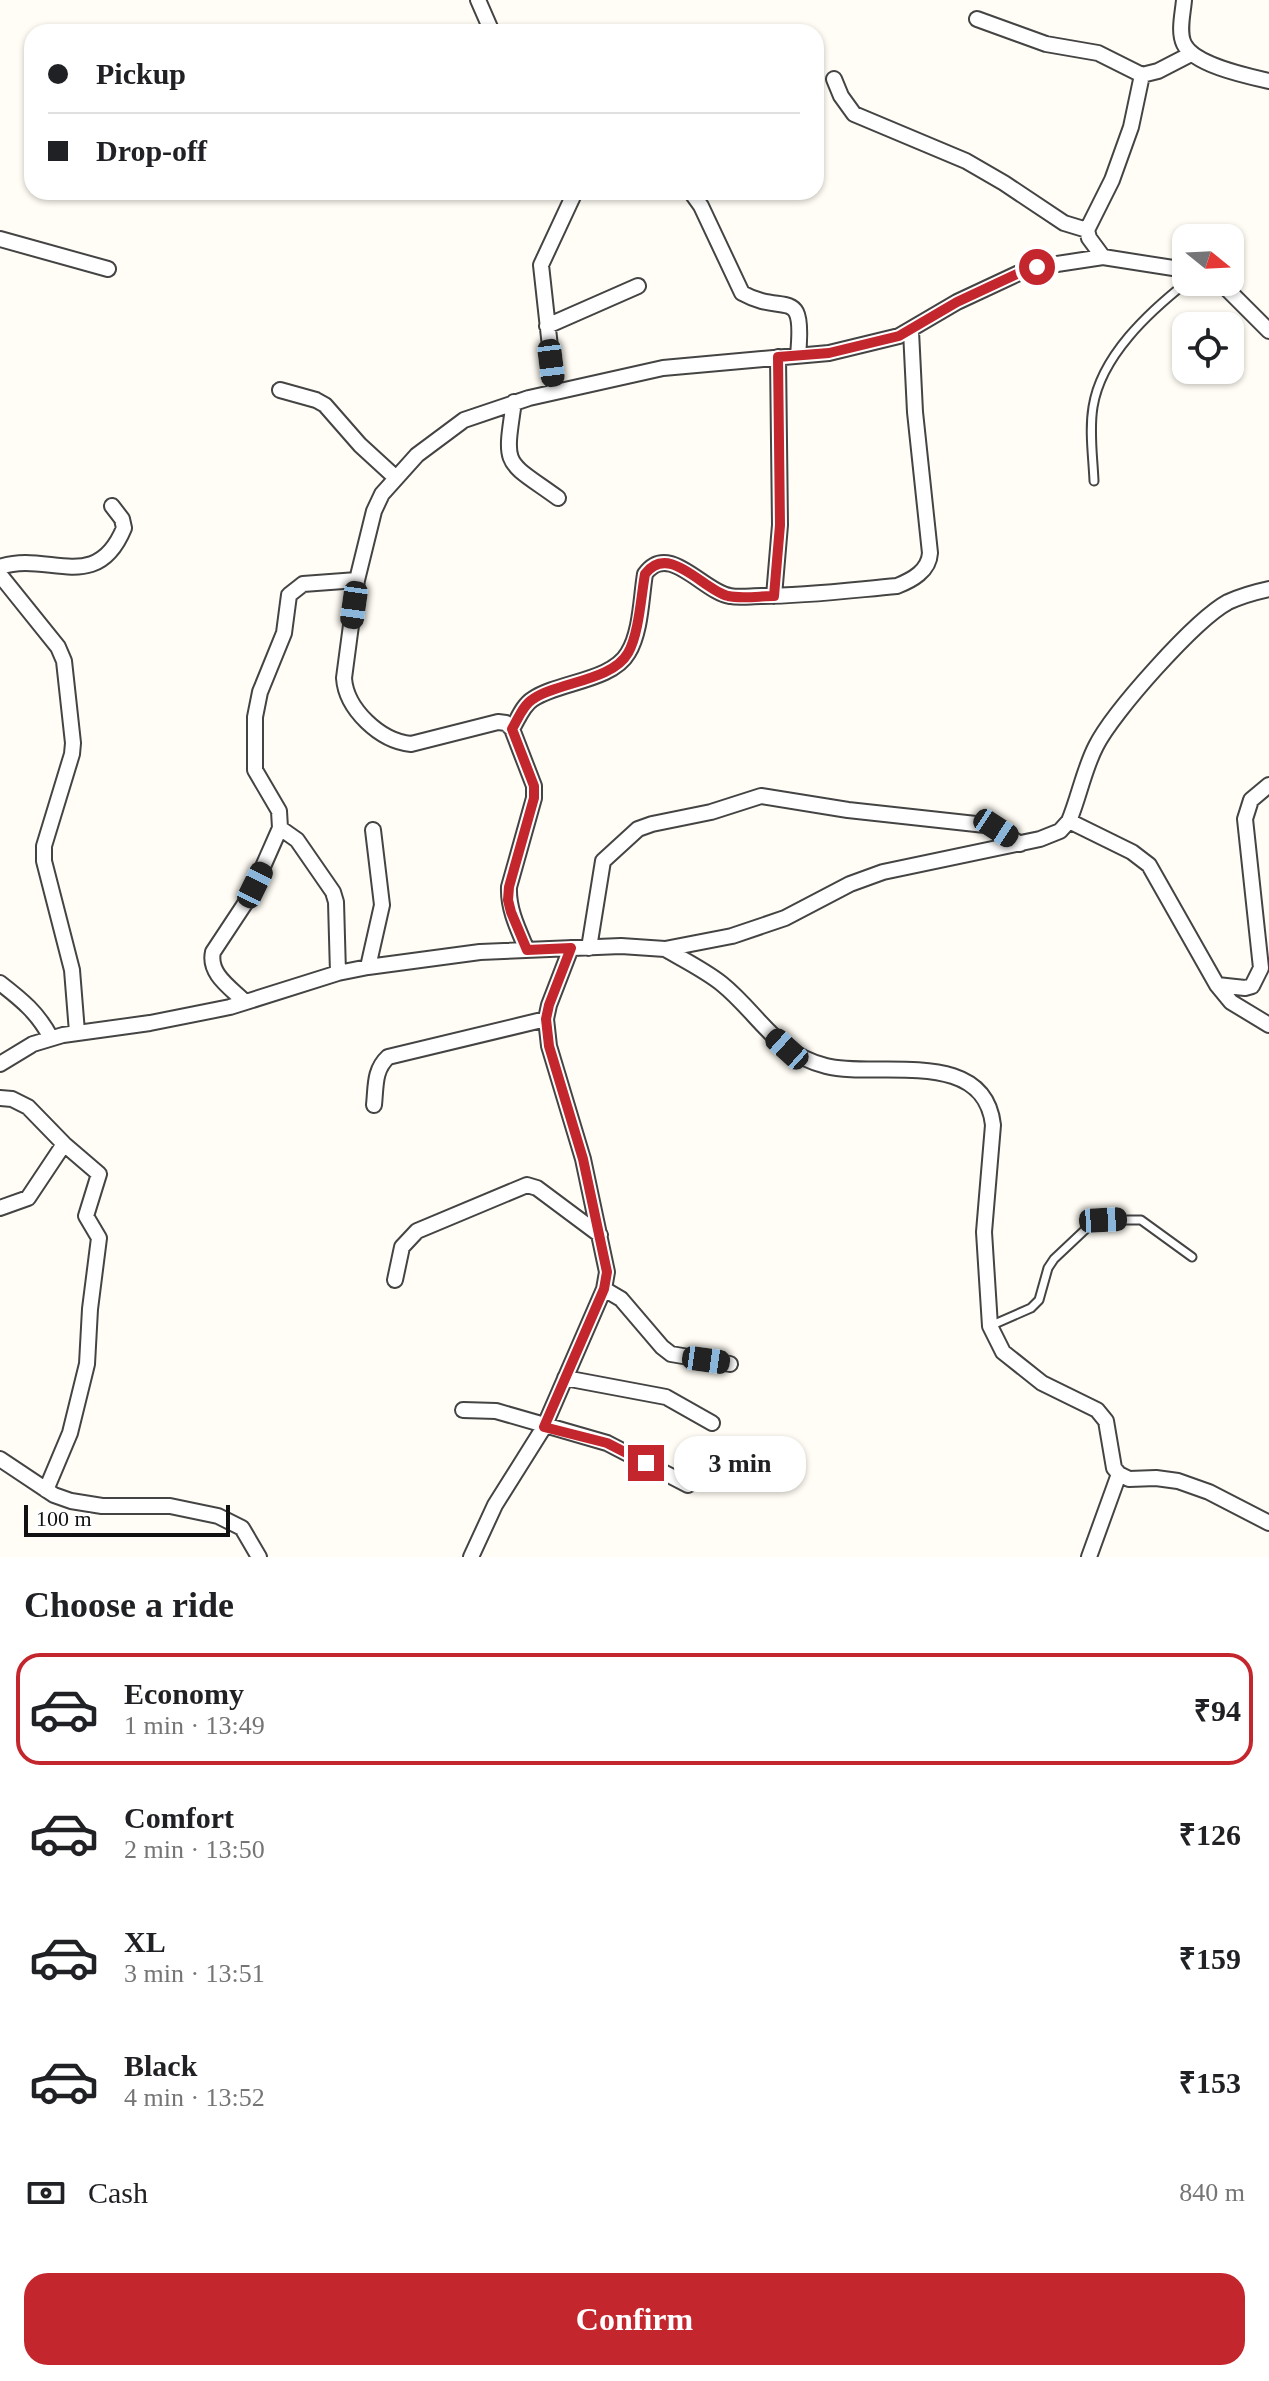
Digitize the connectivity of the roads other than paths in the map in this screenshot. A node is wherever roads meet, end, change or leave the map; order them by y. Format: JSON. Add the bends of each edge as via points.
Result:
{"nodes":[{"id":1,"x":478,"y":0,"type":"edge"},
{"id":2,"x":1184,"y":0,"type":"edge"},
{"id":3,"x":977,"y":19,"type":"dead end"},
{"id":4,"x":488,"y":24,"type":"edge"},
{"id":5,"x":1191,"y":54,"type":"junction"},
{"id":6,"x":1142,"y":75,"type":"junction"},
{"id":7,"x":834,"y":79,"type":"dead end"},
{"id":8,"x":1269,"y":81,"type":"edge"},
{"id":9,"x":571,"y":200,"type":"edge"},
{"id":10,"x":697,"y":200,"type":"edge"},
{"id":11,"x":1087,"y":230,"type":"junction"},
{"id":12,"x":0,"y":239,"type":"edge"},
{"id":13,"x":1103,"y":257,"type":"junction"},
{"id":14,"x":1172,"y":268,"type":"edge"},
{"id":15,"x":108,"y":269,"type":"dead end"},
{"id":16,"x":638,"y":286,"type":"dead end"},
{"id":17,"x":1172,"y":294,"type":"edge"},
{"id":18,"x":1234,"y":296,"type":"edge"},
{"id":19,"x":547,"y":326,"type":"junction"},
{"id":20,"x":911,"y":331,"type":"junction"},
{"id":21,"x":1269,"y":331,"type":"edge"},
{"id":22,"x":798,"y":355,"type":"junction"},
{"id":23,"x":778,"y":357,"type":"junction"},
{"id":24,"x":280,"y":390,"type":"dead end"},
{"id":25,"x":555,"y":392,"type":"junction"},
{"id":26,"x":514,"y":402,"type":"junction"},
{"id":27,"x":396,"y":478,"type":"junction"},
{"id":28,"x":1094,"y":481,"type":"dead end"},
{"id":29,"x":558,"y":498,"type":"dead end"},
{"id":30,"x":112,"y":506,"type":"dead end"},
{"id":31,"x":0,"y":567,"type":"edge"},
{"id":32,"x":0,"y":575,"type":"edge"},
{"id":33,"x":357,"y":580,"type":"junction"},
{"id":34,"x":1269,"y":589,"type":"edge"},
{"id":35,"x":774,"y":596,"type":"junction"},
{"id":36,"x":512,"y":729,"type":"junction"},
{"id":37,"x":1269,"y":785,"type":"edge"},
{"id":38,"x":1069,"y":821,"type":"junction"},
{"id":39,"x":280,"y":828,"type":"junction"},
{"id":40,"x":373,"y":830,"type":"dead end"},
{"id":41,"x":1020,"y":844,"type":"junction"},
{"id":42,"x":571,"y":948,"type":"junction"},
{"id":43,"x":589,"y":948,"type":"junction"},
{"id":44,"x":665,"y":949,"type":"junction"},
{"id":45,"x":527,"y":950,"type":"junction"},
{"id":46,"x":368,"y":967,"type":"junction"},
{"id":47,"x":338,"y":973,"type":"junction"},
{"id":48,"x":0,"y":983,"type":"edge"},
{"id":49,"x":1217,"y":985,"type":"junction"},
{"id":50,"x":245,"y":1002,"type":"junction"},
{"id":51,"x":546,"y":1019,"type":"junction"},
{"id":52,"x":1269,"y":1025,"type":"edge"},
{"id":53,"x":77,"y":1032,"type":"junction"},
{"id":54,"x":51,"y":1038,"type":"junction"},
{"id":55,"x":0,"y":1064,"type":"edge"},
{"id":56,"x":0,"y":1098,"type":"edge"},
{"id":57,"x":374,"y":1105,"type":"dead end"},
{"id":58,"x":64,"y":1144,"type":"junction"},
{"id":59,"x":0,"y":1208,"type":"edge"},
{"id":60,"x":600,"y":1235,"type":"junction"},
{"id":61,"x":1192,"y":1257,"type":"dead end"},
{"id":62,"x":395,"y":1280,"type":"dead end"},
{"id":63,"x":604,"y":1289,"type":"junction"},
{"id":64,"x":990,"y":1326,"type":"junction"},
{"id":65,"x":730,"y":1364,"type":"dead end"},
{"id":66,"x":565,"y":1378,"type":"junction"},
{"id":67,"x":463,"y":1410,"type":"dead end"},
{"id":68,"x":712,"y":1423,"type":"dead end"},
{"id":69,"x":544,"y":1427,"type":"junction"},
{"id":70,"x":0,"y":1459,"type":"edge"},
{"id":71,"x":1119,"y":1474,"type":"junction"},
{"id":72,"x":688,"y":1485,"type":"dead end"},
{"id":73,"x":46,"y":1490,"type":"junction"},
{"id":74,"x":1269,"y":1523,"type":"edge"},
{"id":75,"x":259,"y":1557,"type":"edge"},
{"id":76,"x":471,"y":1557,"type":"edge"},
{"id":77,"x":1089,"y":1557,"type":"edge"}],
"edges":[{"from":1,"to":4,"type":"street"},
{"from":2,"to":5,"type":"street","via":[[1182,37]]},
{"from":3,"to":6,"type":"street","via":[[1046,44],[1098,53]]},
{"from":5,"to":6,"type":"street"},
{"from":5,"to":8,"type":"street"},
{"from":6,"to":11,"type":"street","via":[[1131,127]]},
{"from":7,"to":11,"type":"street","via":[[854,114],[966,161],[1064,223]]},
{"from":9,"to":19,"type":"street","via":[[541,265]]},
{"from":10,"to":22,"type":"street","via":[[742,293],[796,311]]},
{"from":11,"to":13,"type":"street"},
{"from":12,"to":15,"type":"street"},
{"from":13,"to":14,"type":"street"},
{"from":13,"to":20,"type":"street","via":[[1019,273]]},
{"from":16,"to":19,"type":"street"},
{"from":17,"to":28,"type":"lane","via":[[1140,321],[1102,380],[1092,418]]},
{"from":18,"to":21,"type":"street"},
{"from":19,"to":25,"type":"street"},
{"from":20,"to":22,"type":"street"},
{"from":20,"to":35,"type":"street","via":[[929,561],[910,581],[897,586]]},
{"from":22,"to":23,"type":"street"},
{"from":23,"to":25,"type":"street","via":[[678,365]]},
{"from":23,"to":35,"type":"street","via":[[780,525]]},
{"from":24,"to":27,"type":"street","via":[[325,405]]},
{"from":25,"to":26,"type":"street"},
{"from":26,"to":27,"type":"street","via":[[464,420]]},
{"from":26,"to":29,"type":"street","via":[[509,460]]},
{"from":27,"to":33,"type":"street","via":[[374,511]]},
{"from":30,"to":31,"type":"street","via":[[124,528],[98,562],[70,568],[16,562]]},
{"from":32,"to":53,"type":"street","via":[[64,661],[73,743],[44,861],[72,970]]},
{"from":33,"to":36,"type":"street","via":[[345,691],[372,725],[385,737],[411,744],[498,722]]},
{"from":33,"to":39,"type":"street","via":[[303,584],[289,595],[284,633],[255,717],[255,770],[279,811]]},
{"from":34,"to":38,"type":"street","via":[[1228,603],[1205,619],[1132,697],[1096,745]]},
{"from":35,"to":36,"type":"street","via":[[732,597],[676,565],[651,566],[628,654],[602,672],[533,699]]},
{"from":36,"to":45,"type":"street","via":[[534,786],[508,900]]},
{"from":37,"to":49,"type":"street","via":[[1251,800],[1245,819],[1261,968],[1252,986]]},
{"from":38,"to":41,"type":"street","via":[[1060,831]]},
{"from":38,"to":49,"type":"street","via":[[1149,865]]},
{"from":39,"to":47,"type":"street","via":[[297,840],[333,892]]},
{"from":39,"to":50,"type":"street","via":[[250,896],[213,952],[217,974]]},
{"from":40,"to":46,"type":"street","via":[[382,905]]},
{"from":41,"to":43,"type":"street","via":[[985,825],[761,796],[638,829],[610,852],[600,873]]},
{"from":41,"to":44,"type":"street","via":[[883,872],[752,931]]},
{"from":42,"to":43,"type":"street"},
{"from":42,"to":45,"type":"street"},
{"from":42,"to":51,"type":"street"},
{"from":43,"to":44,"type":"street"},
{"from":44,"to":64,"type":"street","via":[[722,984],[787,1049],[809,1060],[844,1069],[923,1069],[967,1083],[983,1097],[993,1125],[984,1232]]},
{"from":45,"to":46,"type":"street"},
{"from":46,"to":47,"type":"street"},
{"from":47,"to":50,"type":"street"},
{"from":48,"to":54,"type":"street","via":[[29,1005]]},
{"from":49,"to":52,"type":"street","via":[[1231,1002]]},
{"from":50,"to":53,"type":"street"},
{"from":51,"to":57,"type":"street","via":[[388,1057],[376,1075]]},
{"from":51,"to":60,"type":"street"},
{"from":53,"to":54,"type":"street"},
{"from":54,"to":55,"type":"street"},
{"from":56,"to":58,"type":"street","via":[[28,1107]]},
{"from":58,"to":59,"type":"street","via":[[28,1198]]},
{"from":58,"to":73,"type":"street","via":[[99,1174],[86,1216],[99,1238],[83,1387]]},
{"from":60,"to":62,"type":"street","via":[[527,1185],[417,1231],[402,1247]]},
{"from":60,"to":63,"type":"street","via":[[607,1272]]},
{"from":61,"to":64,"type":"lane","via":[[1141,1220],[1095,1222],[1054,1259],[1031,1308]]},
{"from":63,"to":65,"type":"street","via":[[621,1299],[671,1354]]},
{"from":63,"to":66,"type":"street"},
{"from":64,"to":71,"type":"street","via":[[1003,1352],[1024,1370],[1097,1410],[1106,1421]]},
{"from":66,"to":68,"type":"street","via":[[666,1397]]},
{"from":66,"to":69,"type":"street"},
{"from":67,"to":69,"type":"street","via":[[496,1411]]},
{"from":69,"to":72,"type":"street","via":[[607,1443]]},
{"from":69,"to":76,"type":"street","via":[[495,1505]]},
{"from":70,"to":73,"type":"street"},
{"from":71,"to":74,"type":"street","via":[[1178,1481]]},
{"from":71,"to":77,"type":"street"},
{"from":73,"to":75,"type":"street","via":[[86,1504],[170,1506],[218,1516],[242,1528]]}]}
